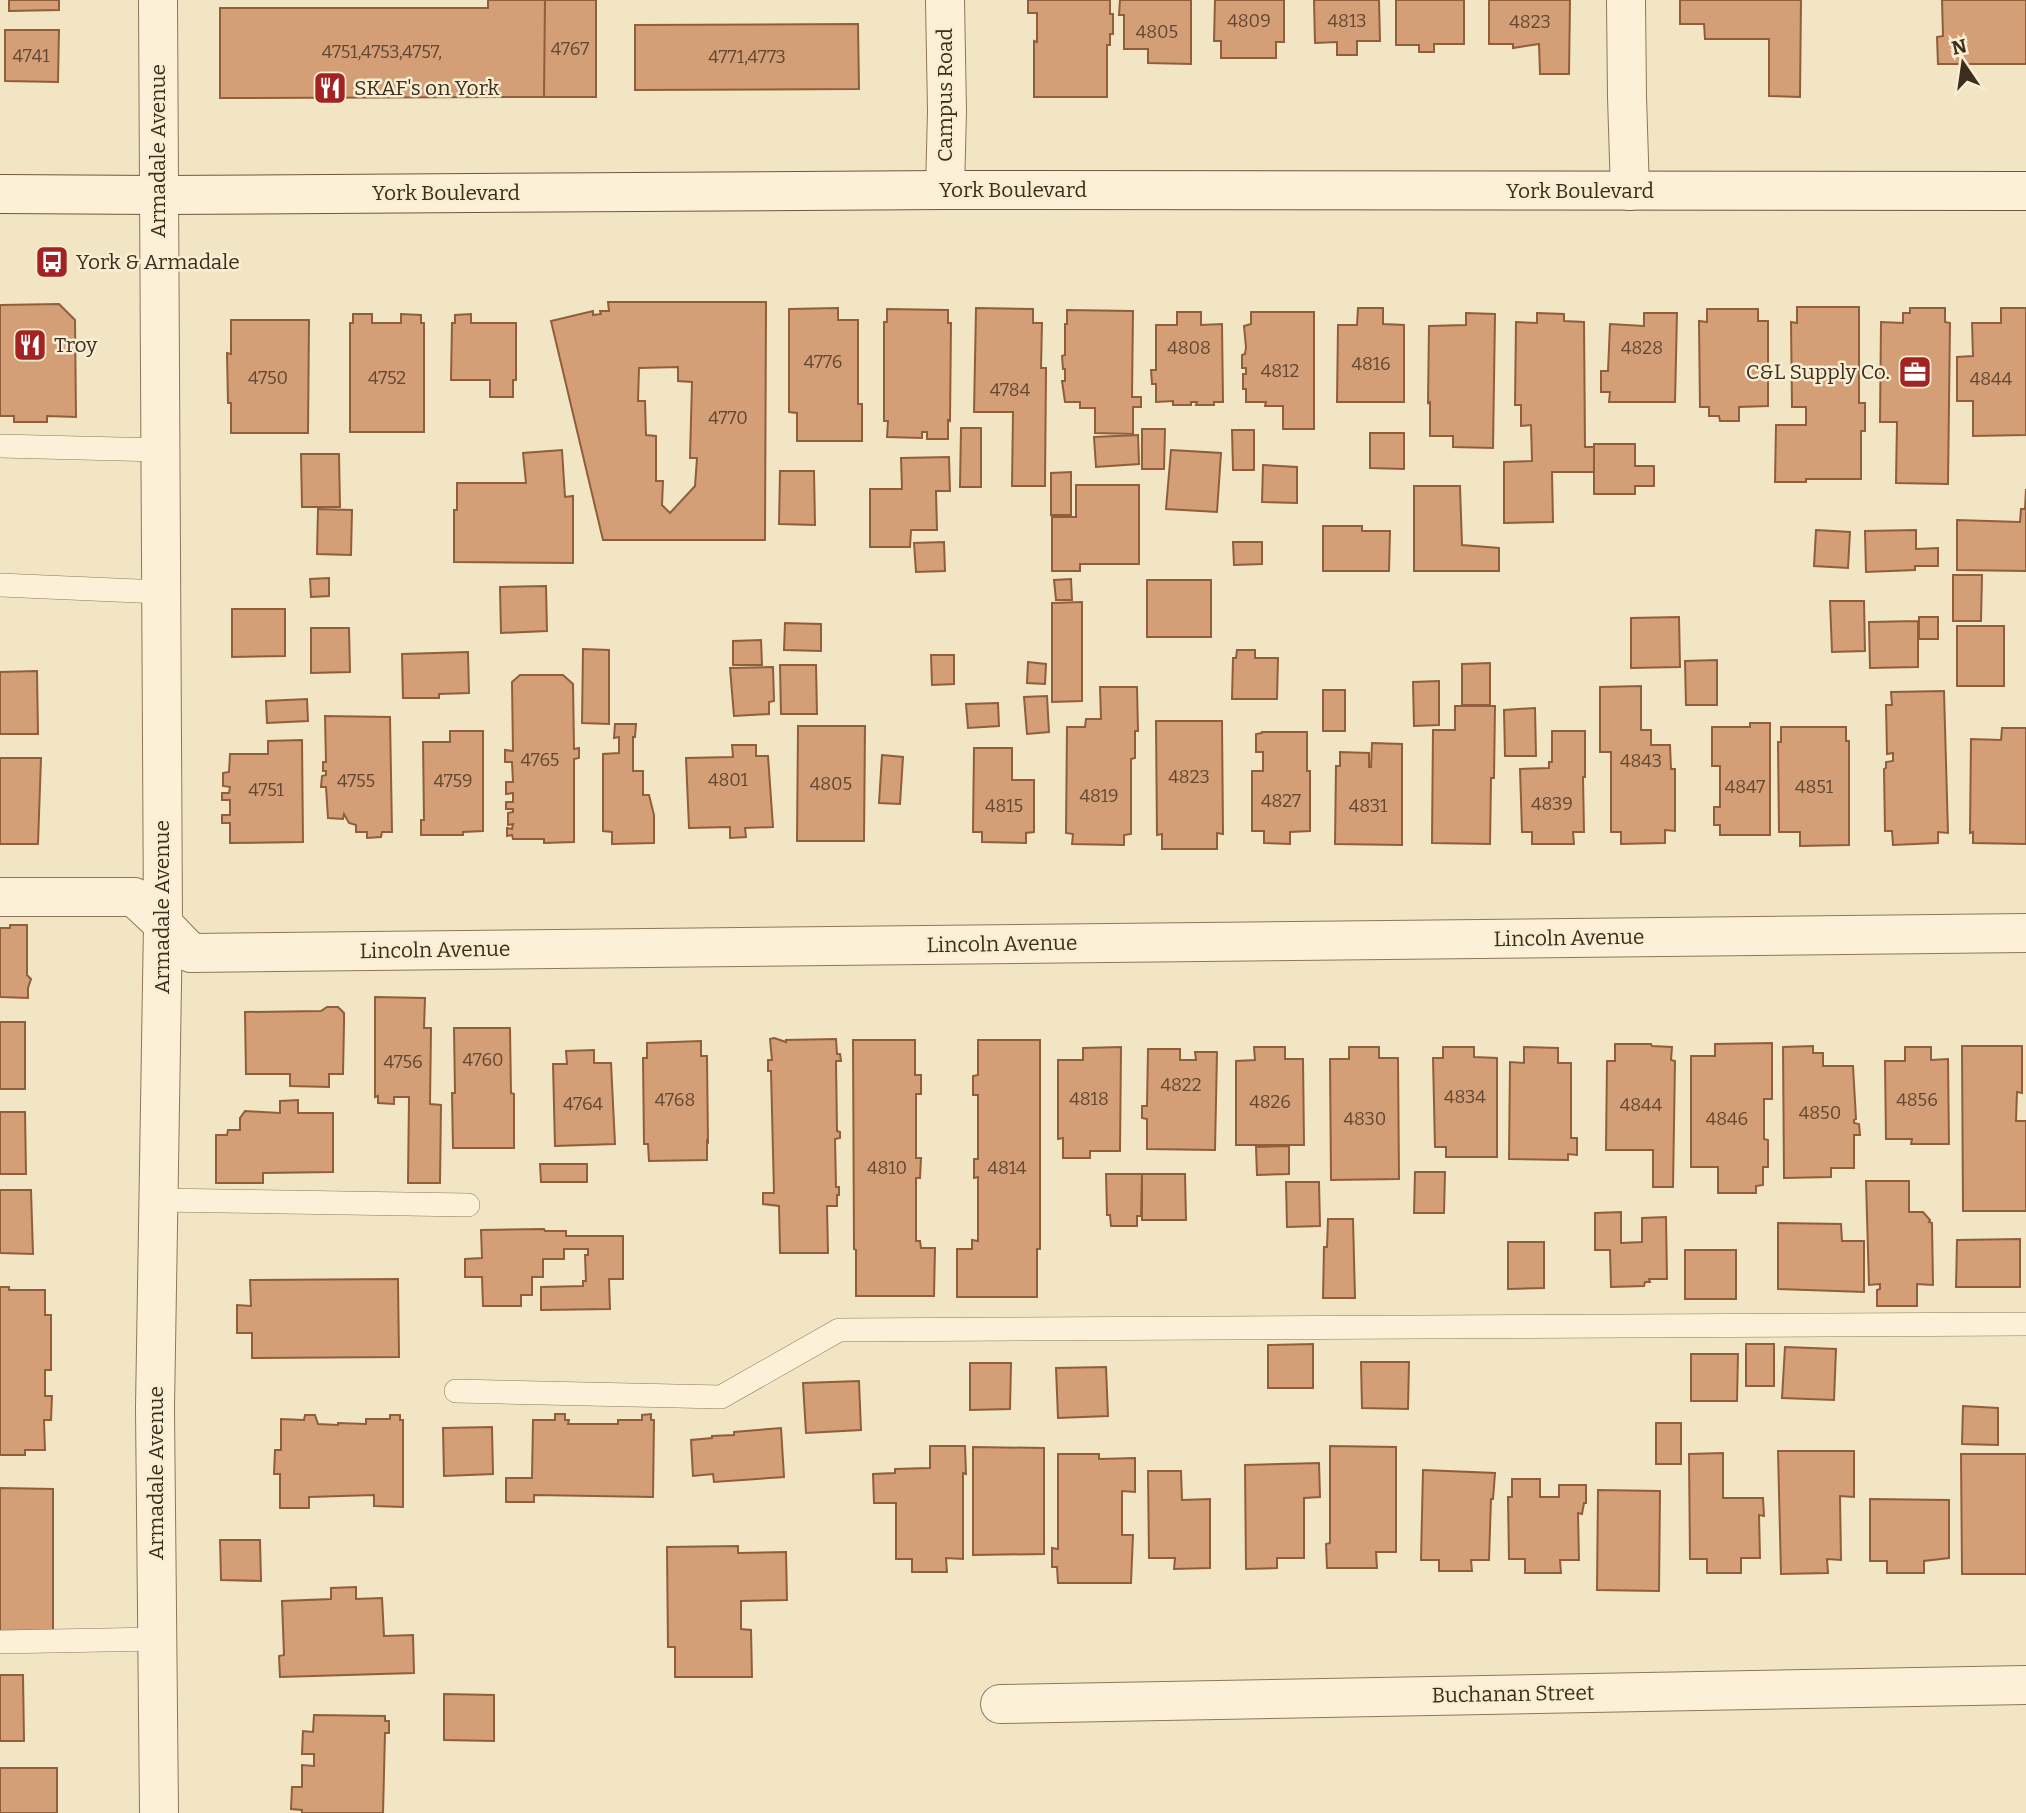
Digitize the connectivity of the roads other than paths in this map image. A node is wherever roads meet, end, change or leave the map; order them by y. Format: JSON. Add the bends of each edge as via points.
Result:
{"nodes":[{"id":1,"x":158,"y":0,"type":"edge"},
{"id":2,"x":945,"y":0,"type":"edge"},
{"id":3,"x":1626,"y":0,"type":"edge"},
{"id":4,"x":945,"y":190,"type":"junction"},
{"id":5,"x":1630,"y":191,"type":"junction"},
{"id":6,"x":2026,"y":191,"type":"edge"},
{"id":7,"x":0,"y":194,"type":"edge"},
{"id":8,"x":159,"y":195,"type":"junction"},
{"id":9,"x":0,"y":446,"type":"edge"},
{"id":10,"x":160,"y":450,"type":"junction"},
{"id":11,"x":0,"y":585,"type":"edge"},
{"id":12,"x":161,"y":592,"type":"junction"},
{"id":13,"x":0,"y":897,"type":"edge"},
{"id":14,"x":163,"y":924,"type":"junction"},
{"id":15,"x":2026,"y":933,"type":"edge"},
{"id":16,"x":158,"y":1200,"type":"junction"},
{"id":17,"x":468,"y":1205,"type":"dead end"},
{"id":18,"x":2026,"y":1324,"type":"edge"},
{"id":19,"x":456,"y":1391,"type":"dead end"},
{"id":20,"x":157,"y":1639,"type":"junction"},
{"id":21,"x":0,"y":1642,"type":"edge"},
{"id":22,"x":2026,"y":1685,"type":"edge"},
{"id":23,"x":1000,"y":1704,"type":"dead end"},
{"id":24,"x":159,"y":1813,"type":"edge"}],
"edges":[{"from":1,"to":8,"type":"street","name":"Armadale Avenue"},
{"from":2,"to":4,"type":"street","name":"Campus Road"},
{"from":3,"to":5,"type":"street"},
{"from":4,"to":5,"type":"street","name":"York Boulevard"},
{"from":4,"to":8,"type":"street","name":"York Boulevard"},
{"from":5,"to":6,"type":"street","name":"York Boulevard"},
{"from":7,"to":8,"type":"street","name":"York Boulevard"},
{"from":8,"to":10,"type":"street","name":"Armadale Avenue"},
{"from":9,"to":10,"type":"lane"},
{"from":10,"to":12,"type":"street","name":"Armadale Avenue"},
{"from":11,"to":12,"type":"lane"},
{"from":12,"to":14,"type":"street","name":"Armadale Avenue"},
{"from":13,"to":14,"type":"street","name":"Lincoln Avenue","via":[[134,897]]},
{"from":14,"to":15,"type":"street","name":"Lincoln Avenue","via":[[191,953]]},
{"from":14,"to":16,"type":"street","name":"Armadale Avenue"},
{"from":16,"to":17,"type":"lane"},
{"from":16,"to":20,"type":"street","name":"Armadale Avenue"},
{"from":18,"to":19,"type":"lane","via":[[839,1330],[721,1396]]},
{"from":20,"to":21,"type":"lane"},
{"from":20,"to":24,"type":"street","name":"Armadale Avenue"},
{"from":22,"to":23,"type":"street","name":"Buchanan Street"}]}
